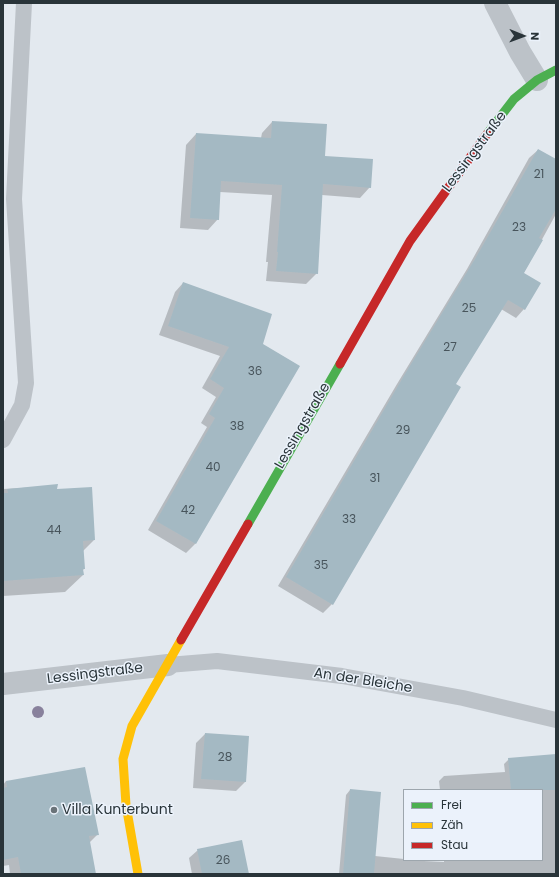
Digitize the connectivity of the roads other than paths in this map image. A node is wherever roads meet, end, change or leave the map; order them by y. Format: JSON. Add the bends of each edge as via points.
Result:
{"nodes":[{"id":1,"x":24,"y":3,"type":"edge"},
{"id":2,"x":495,"y":3,"type":"edge"},
{"id":3,"x":556,"y":70,"type":"edge"},
{"id":4,"x":537,"y":80,"type":"junction"},
{"id":5,"x":3,"y":440,"type":"edge"},
{"id":6,"x":168,"y":665,"type":"junction"},
{"id":7,"x":3,"y":684,"type":"edge"},
{"id":8,"x":556,"y":720,"type":"edge"},
{"id":9,"x":138,"y":874,"type":"edge"}],
"edges":[{"from":1,"to":5,"type":"lane","via":[[14,200],[26,383],[22,405]]},
{"from":2,"to":4,"type":"street"},
{"from":3,"to":4,"type":"street","name":"Lessingstraße"},
{"from":4,"to":6,"type":"street","name":"Lessingstraße","via":[[514,100],[484,138],[410,241]]},
{"from":6,"to":7,"type":"street","name":"Lessingstraße"},
{"from":6,"to":8,"type":"lane","name":"An der Bleiche","via":[[218,661],[342,676],[463,698]]},
{"from":6,"to":9,"type":"street","via":[[132,726],[123,759],[126,805]]}]}
